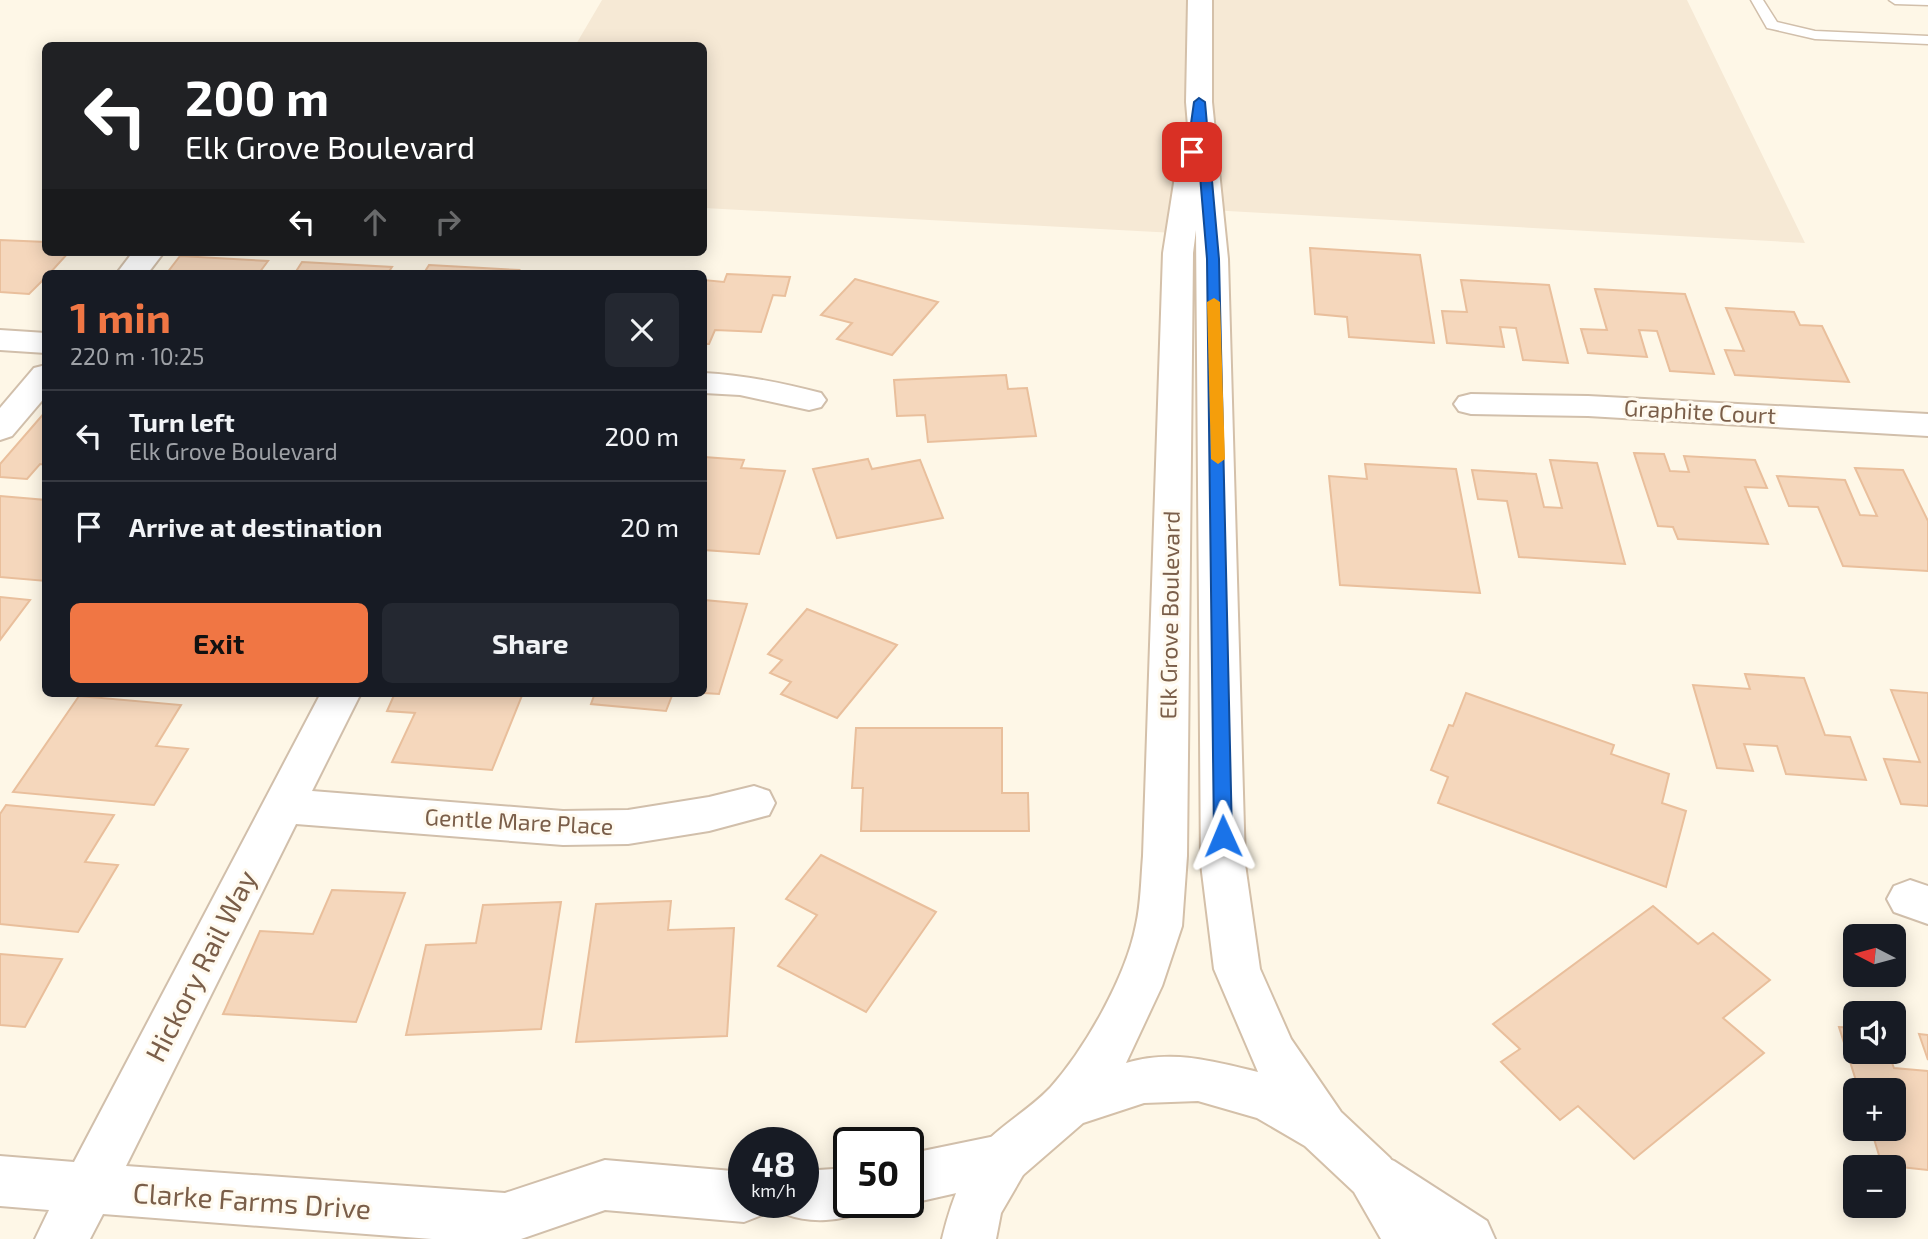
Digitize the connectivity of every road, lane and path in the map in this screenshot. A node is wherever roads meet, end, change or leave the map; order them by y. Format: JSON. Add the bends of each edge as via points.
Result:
{"nodes":[{"id":1,"x":1200,"y":0,"type":"edge"},
{"id":2,"x":1757,"y":0,"type":"edge"},
{"id":3,"x":1895,"y":0,"type":"edge"},
{"id":4,"x":1928,"y":1,"type":"edge"},
{"id":5,"x":1928,"y":40,"type":"edge"},
{"id":6,"x":1199,"y":102,"type":"junction"},
{"id":7,"x":146,"y":256,"type":"edge"},
{"id":8,"x":134,"y":270,"type":"edge"},
{"id":9,"x":0,"y":340,"type":"edge"},
{"id":10,"x":42,"y":343,"type":"edge"},
{"id":11,"x":42,"y":380,"type":"edge"},
{"id":12,"x":707,"y":383,"type":"edge"},
{"id":13,"x":809,"y":400,"type":"dead end"},
{"id":14,"x":1471,"y":404,"type":"dead end"},
{"id":15,"x":1928,"y":425,"type":"edge"},
{"id":16,"x":0,"y":429,"type":"edge"},
{"id":17,"x":339,"y":697,"type":"edge"},
{"id":18,"x":754,"y":803,"type":"dead end"},
{"id":19,"x":283,"y":806,"type":"junction"},
{"id":20,"x":1067,"y":1105,"type":"junction"},
{"id":21,"x":1323,"y":1129,"type":"junction"},
{"id":22,"x":1005,"y":1158,"type":"junction"},
{"id":23,"x":1372,"y":1175,"type":"junction"},
{"id":24,"x":924,"y":1176,"type":"edge"},
{"id":25,"x":0,"y":1181,"type":"edge"},
{"id":26,"x":87,"y":1190,"type":"junction"},
{"id":27,"x":728,"y":1196,"type":"edge"},
{"id":28,"x":519,"y":1229,"type":"edge"},
{"id":29,"x":62,"y":1239,"type":"edge"},
{"id":30,"x":969,"y":1239,"type":"edge"},
{"id":31,"x":1410,"y":1239,"type":"edge"},
{"id":32,"x":1468,"y":1239,"type":"edge"}],
"edges":[{"from":1,"to":6,"type":"main road","name":"Elk Grove Boulevard"},
{"from":2,"to":5,"type":"lane","via":[[1772,25],[1815,35]]},
{"from":3,"to":4,"type":"lane"},
{"from":6,"to":20,"type":"main road","name":"Elk Grove Boulevard","via":[[1178,253],[1165,856],[1159,926],[1108,1050]]},
{"from":6,"to":21,"type":"main road","name":"Elk Grove Boulevard","via":[[1213,259],[1223,864],[1237,969],[1273,1053]]},
{"from":7,"to":8,"type":"main road"},
{"from":9,"to":10,"type":"main road"},
{"from":11,"to":16,"type":"main road"},
{"from":12,"to":13,"type":"main road","via":[[740,385]]},
{"from":14,"to":15,"type":"main road","name":"Graphite Court"},
{"from":17,"to":19,"type":"main road","name":"Hickory Rail Way"},
{"from":18,"to":19,"type":"main road","name":"Gentle Mare Place","via":[[628,827],[563,828]]},
{"from":19,"to":26,"type":"main road","name":"Hickory Rail Way"},
{"from":20,"to":21,"type":"main road","via":[[1144,1080],[1198,1079],[1269,1098]]},
{"from":20,"to":22,"type":"main road"},
{"from":21,"to":23,"type":"main road"},
{"from":22,"to":24,"type":"main road"},
{"from":22,"to":30,"type":"main road","via":[[976,1206]]},
{"from":23,"to":31,"type":"main road"},
{"from":23,"to":32,"type":"main road"},
{"from":25,"to":26,"type":"main road","name":"Clarke Farms Drive"},
{"from":26,"to":28,"type":"main road","name":"Clarke Farms Drive"},
{"from":26,"to":29,"type":"main road","name":"Hickory Rail Way"},
{"from":27,"to":28,"type":"main road","name":"Clarke Farms Drive","via":[[605,1185]]}]}
